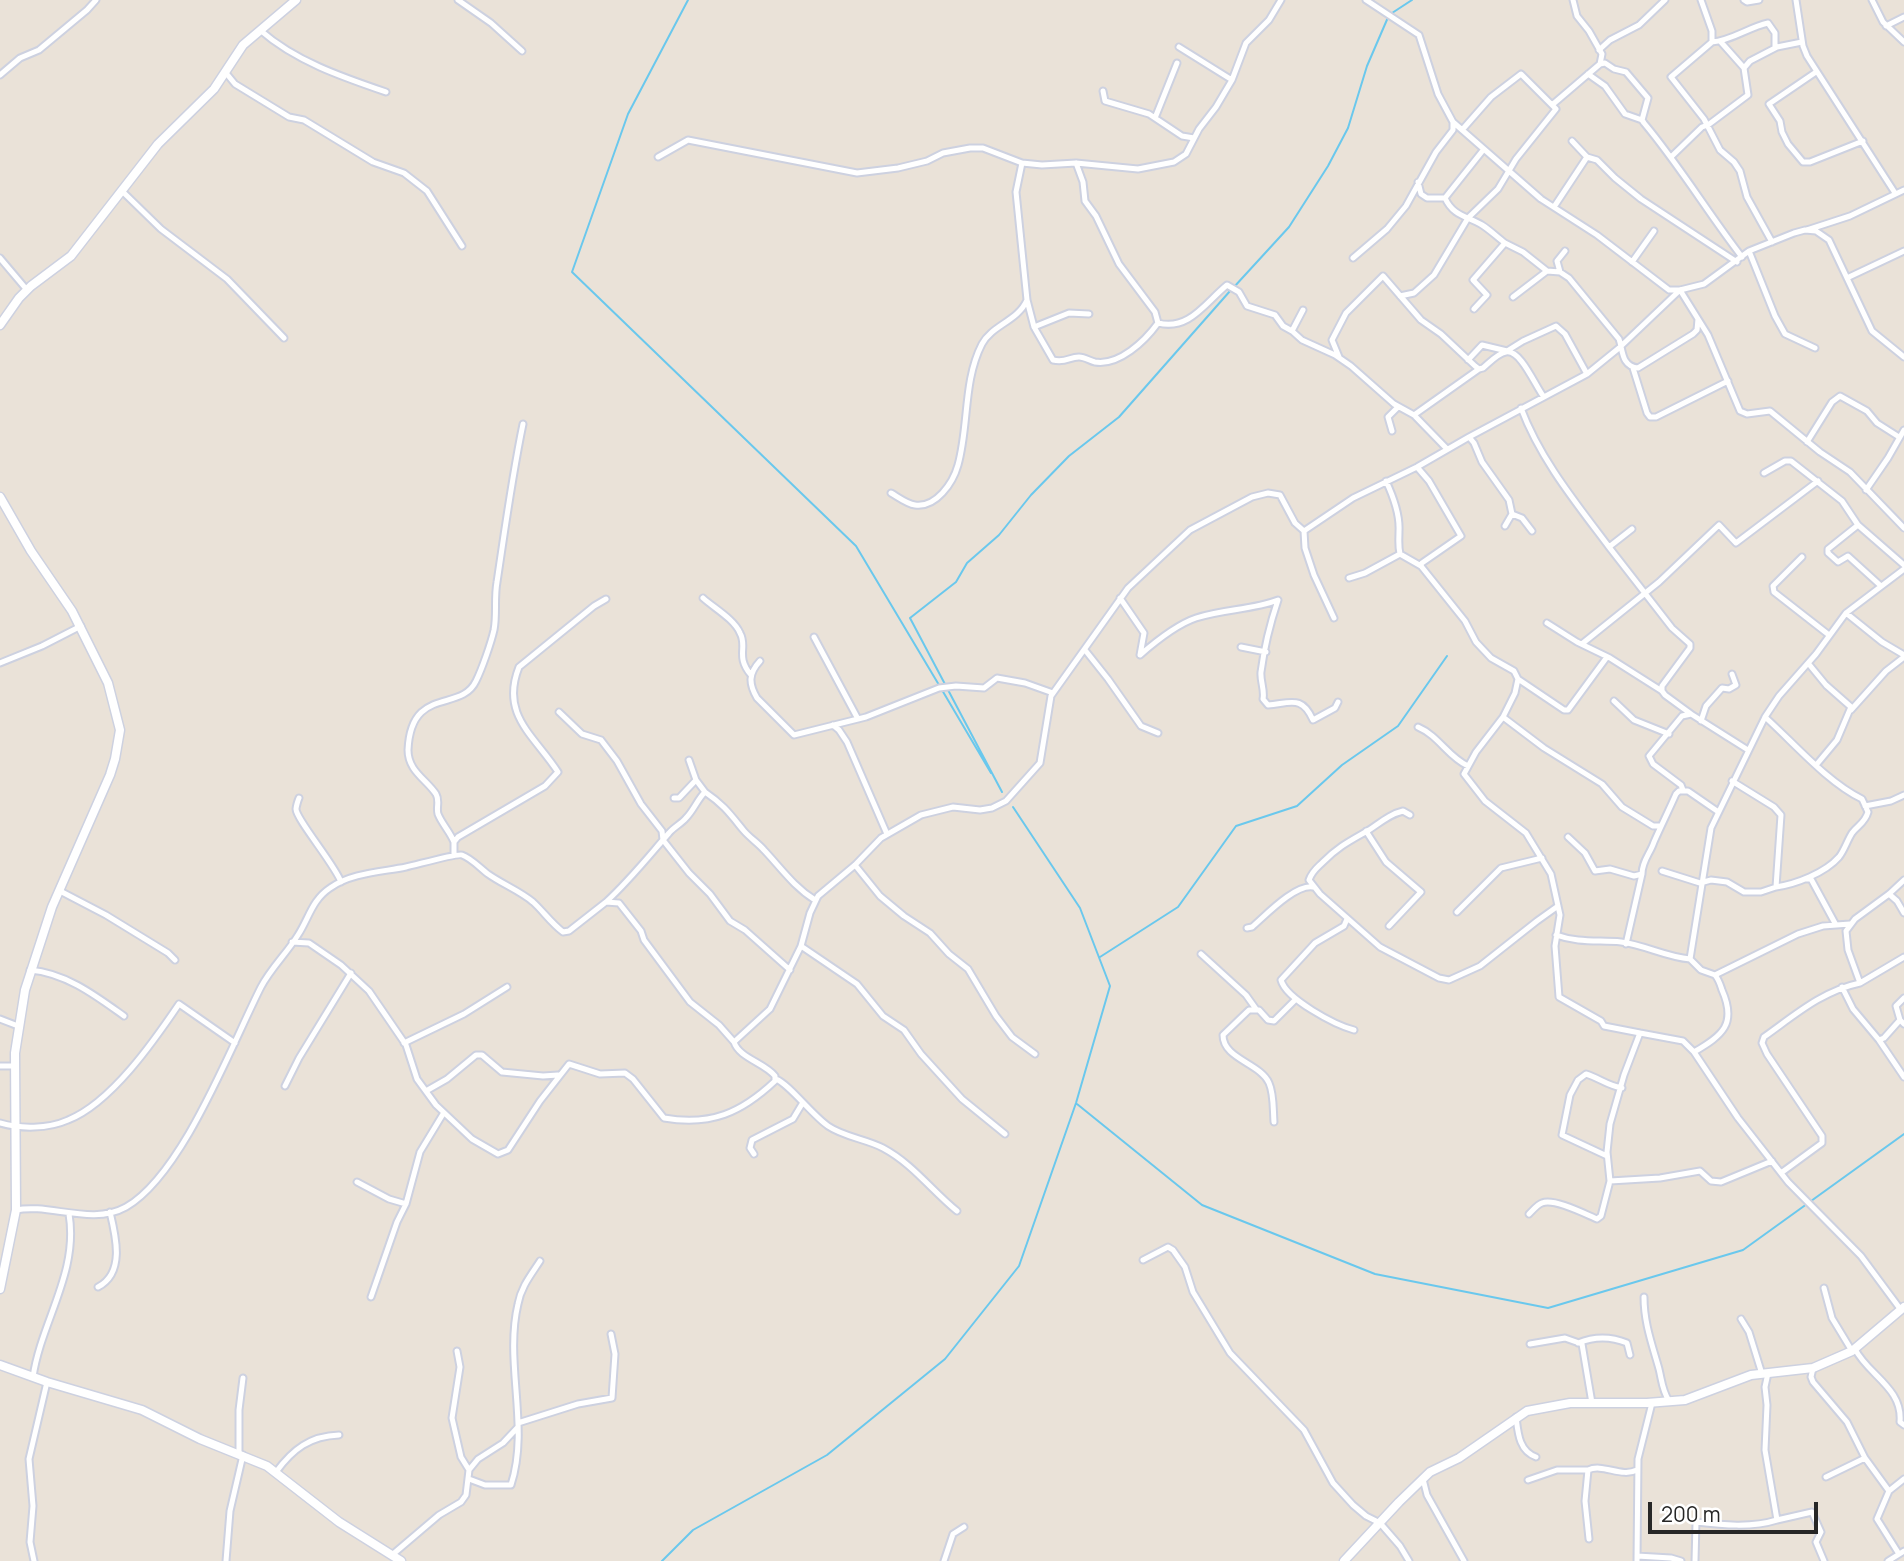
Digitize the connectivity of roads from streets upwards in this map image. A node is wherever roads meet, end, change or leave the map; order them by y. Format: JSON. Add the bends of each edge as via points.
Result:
{"nodes":[{"id":1,"x":96,"y":0,"type":"edge"},
{"id":2,"x":296,"y":0,"type":"edge"},
{"id":3,"x":458,"y":0,"type":"edge"},
{"id":4,"x":1281,"y":0,"type":"edge"},
{"id":5,"x":1366,"y":0,"type":"edge"},
{"id":6,"x":1573,"y":0,"type":"edge"},
{"id":7,"x":1665,"y":0,"type":"edge"},
{"id":8,"x":1700,"y":0,"type":"edge"},
{"id":9,"x":1744,"y":0,"type":"edge"},
{"id":10,"x":1759,"y":0,"type":"edge"},
{"id":11,"x":1796,"y":0,"type":"edge"},
{"id":12,"x":1872,"y":0,"type":"edge"},
{"id":13,"x":1904,"y":17,"type":"edge"},
{"id":14,"x":1886,"y":26,"type":"junction"},
{"id":15,"x":260,"y":30,"type":"junction"},
{"id":16,"x":1720,"y":41,"type":"junction"},
{"id":17,"x":1712,"y":42,"type":"junction"},
{"id":18,"x":1802,"y":42,"type":"junction"},
{"id":19,"x":1904,"y":42,"type":"edge"},
{"id":20,"x":1179,"y":47,"type":"dead end"},
{"id":21,"x":1777,"y":47,"type":"junction"},
{"id":22,"x":1599,"y":50,"type":"junction"},
{"id":23,"x":522,"y":51,"type":"dead end"},
{"id":24,"x":1177,"y":63,"type":"dead end"},
{"id":25,"x":1600,"y":65,"type":"junction"},
{"id":26,"x":1744,"y":68,"type":"junction"},
{"id":27,"x":1816,"y":72,"type":"junction"},
{"id":28,"x":226,"y":73,"type":"junction"},
{"id":29,"x":1588,"y":74,"type":"junction"},
{"id":30,"x":0,"y":75,"type":"edge"},
{"id":31,"x":1232,"y":80,"type":"junction"},
{"id":32,"x":1103,"y":91,"type":"dead end"},
{"id":33,"x":386,"y":92,"type":"dead end"},
{"id":34,"x":1552,"y":105,"type":"junction"},
{"id":35,"x":1155,"y":118,"type":"junction"},
{"id":36,"x":1642,"y":120,"type":"junction"},
{"id":37,"x":1454,"y":122,"type":"junction"},
{"id":38,"x":1708,"y":125,"type":"junction"},
{"id":39,"x":1462,"y":130,"type":"junction"},
{"id":40,"x":1194,"y":138,"type":"junction"},
{"id":41,"x":1572,"y":141,"type":"dead end"},
{"id":42,"x":1863,"y":141,"type":"junction"},
{"id":43,"x":1484,"y":149,"type":"junction"},
{"id":44,"x":658,"y":157,"type":"dead end"},
{"id":45,"x":1671,"y":157,"type":"junction"},
{"id":46,"x":1587,"y":158,"type":"junction"},
{"id":47,"x":1022,"y":163,"type":"junction"},
{"id":48,"x":1076,"y":163,"type":"junction"},
{"id":49,"x":1509,"y":171,"type":"junction"},
{"id":50,"x":1418,"y":182,"type":"junction"},
{"id":51,"x":1904,"y":190,"type":"edge"},
{"id":52,"x":123,"y":192,"type":"junction"},
{"id":53,"x":1895,"y":193,"type":"junction"},
{"id":54,"x":1446,"y":198,"type":"junction"},
{"id":55,"x":1554,"y":207,"type":"junction"},
{"id":56,"x":1468,"y":218,"type":"junction"},
{"id":57,"x":1830,"y":222,"type":"junction"},
{"id":58,"x":1805,"y":230,"type":"junction"},
{"id":59,"x":1654,"y":232,"type":"dead end"},
{"id":60,"x":1829,"y":240,"type":"junction"},
{"id":61,"x":1772,"y":242,"type":"junction"},
{"id":62,"x":1505,"y":243,"type":"junction"},
{"id":63,"x":462,"y":246,"type":"dead end"},
{"id":64,"x":1565,"y":251,"type":"dead end"},
{"id":65,"x":1749,"y":251,"type":"junction"},
{"id":66,"x":1904,"y":251,"type":"edge"},
{"id":67,"x":0,"y":258,"type":"edge"},
{"id":68,"x":1353,"y":258,"type":"dead end"},
{"id":69,"x":1739,"y":259,"type":"junction"},
{"id":70,"x":1632,"y":262,"type":"junction"},
{"id":71,"x":1547,"y":271,"type":"junction"},
{"id":72,"x":1560,"y":272,"type":"junction"},
{"id":73,"x":1849,"y":277,"type":"junction"},
{"id":74,"x":27,"y":290,"type":"junction"},
{"id":75,"x":1680,"y":290,"type":"junction"},
{"id":76,"x":1400,"y":296,"type":"junction"},
{"id":77,"x":1513,"y":298,"type":"dead end"},
{"id":78,"x":1027,"y":300,"type":"junction"},
{"id":79,"x":1474,"y":309,"type":"dead end"},
{"id":80,"x":1303,"y":310,"type":"dead end"},
{"id":81,"x":1089,"y":314,"type":"dead end"},
{"id":82,"x":1698,"y":320,"type":"junction"},
{"id":83,"x":1158,"y":323,"type":"junction"},
{"id":84,"x":0,"y":326,"type":"edge"},
{"id":85,"x":1034,"y":327,"type":"junction"},
{"id":86,"x":1292,"y":331,"type":"junction"},
{"id":87,"x":284,"y":338,"type":"dead end"},
{"id":88,"x":1619,"y":348,"type":"junction"},
{"id":89,"x":1815,"y":348,"type":"dead end"},
{"id":90,"x":1507,"y":351,"type":"junction"},
{"id":91,"x":1904,"y":357,"type":"edge"},
{"id":92,"x":1339,"y":358,"type":"junction"},
{"id":93,"x":1468,"y":360,"type":"junction"},
{"id":94,"x":1633,"y":368,"type":"junction"},
{"id":95,"x":1479,"y":369,"type":"junction"},
{"id":96,"x":1587,"y":373,"type":"junction"},
{"id":97,"x":1728,"y":381,"type":"junction"},
{"id":98,"x":1544,"y":397,"type":"junction"},
{"id":99,"x":1398,"y":407,"type":"junction"},
{"id":100,"x":1521,"y":408,"type":"junction"},
{"id":101,"x":1414,"y":415,"type":"junction"},
{"id":102,"x":523,"y":424,"type":"dead end"},
{"id":103,"x":1904,"y":430,"type":"edge"},
{"id":104,"x":1392,"y":431,"type":"dead end"},
{"id":105,"x":1899,"y":437,"type":"junction"},
{"id":106,"x":1469,"y":438,"type":"junction"},
{"id":107,"x":1807,"y":442,"type":"junction"},
{"id":108,"x":1447,"y":449,"type":"junction"},
{"id":109,"x":1417,"y":467,"type":"junction"},
{"id":110,"x":1764,"y":472,"type":"dead end"},
{"id":111,"x":1386,"y":481,"type":"junction"},
{"id":112,"x":1818,"y":481,"type":"junction"},
{"id":113,"x":1866,"y":490,"type":"junction"},
{"id":114,"x":891,"y":493,"type":"dead end"},
{"id":115,"x":1,"y":500,"type":"edge"},
{"id":116,"x":1512,"y":514,"type":"junction"},
{"id":117,"x":1858,"y":525,"type":"junction"},
{"id":118,"x":1505,"y":526,"type":"dead end"},
{"id":119,"x":1904,"y":528,"type":"edge"},
{"id":120,"x":1632,"y":529,"type":"dead end"},
{"id":121,"x":1304,"y":531,"type":"junction"},
{"id":122,"x":1532,"y":531,"type":"dead end"},
{"id":123,"x":1609,"y":547,"type":"junction"},
{"id":124,"x":1400,"y":554,"type":"junction"},
{"id":125,"x":1802,"y":558,"type":"dead end"},
{"id":126,"x":1421,"y":566,"type":"junction"},
{"id":127,"x":1903,"y":570,"type":"edge"},
{"id":128,"x":1349,"y":578,"type":"dead end"},
{"id":129,"x":1881,"y":586,"type":"junction"},
{"id":130,"x":1643,"y":593,"type":"junction"},
{"id":131,"x":703,"y":598,"type":"dead end"},
{"id":132,"x":1120,"y":598,"type":"junction"},
{"id":133,"x":606,"y":599,"type":"dead end"},
{"id":134,"x":1846,"y":613,"type":"junction"},
{"id":135,"x":1334,"y":618,"type":"dead end"},
{"id":136,"x":1547,"y":623,"type":"dead end"},
{"id":137,"x":80,"y":626,"type":"junction"},
{"id":138,"x":1829,"y":635,"type":"junction"},
{"id":139,"x":814,"y":637,"type":"dead end"},
{"id":140,"x":1583,"y":643,"type":"junction"},
{"id":141,"x":1241,"y":647,"type":"dead end"},
{"id":142,"x":1084,"y":650,"type":"junction"},
{"id":143,"x":1266,"y":652,"type":"junction"},
{"id":144,"x":1904,"y":656,"type":"edge"},
{"id":145,"x":1606,"y":657,"type":"junction"},
{"id":146,"x":760,"y":662,"type":"dead end"},
{"id":147,"x":0,"y":663,"type":"edge"},
{"id":148,"x":1808,"y":663,"type":"junction"},
{"id":149,"x":1732,"y":674,"type":"dead end"},
{"id":150,"x":751,"y":675,"type":"junction"},
{"id":151,"x":1518,"y":679,"type":"junction"},
{"id":152,"x":1662,"y":691,"type":"junction"},
{"id":153,"x":1053,"y":693,"type":"junction"},
{"id":154,"x":1614,"y":701,"type":"dead end"},
{"id":155,"x":1338,"y":702,"type":"dead end"},
{"id":156,"x":1851,"y":710,"type":"junction"},
{"id":157,"x":559,"y":712,"type":"dead end"},
{"id":158,"x":1691,"y":714,"type":"junction"},
{"id":159,"x":1503,"y":717,"type":"junction"},
{"id":160,"x":1765,"y":717,"type":"junction"},
{"id":161,"x":858,"y":719,"type":"junction"},
{"id":162,"x":1701,"y":721,"type":"junction"},
{"id":163,"x":832,"y":725,"type":"junction"},
{"id":164,"x":1418,"y":727,"type":"dead end"},
{"id":165,"x":1158,"y":733,"type":"dead end"},
{"id":166,"x":1669,"y":734,"type":"junction"},
{"id":167,"x":1748,"y":750,"type":"junction"},
{"id":168,"x":690,"y":760,"type":"dead end"},
{"id":169,"x":1817,"y":764,"type":"junction"},
{"id":170,"x":1468,"y":766,"type":"junction"},
{"id":171,"x":696,"y":780,"type":"junction"},
{"id":172,"x":1732,"y":781,"type":"junction"},
{"id":173,"x":1683,"y":790,"type":"junction"},
{"id":174,"x":705,"y":792,"type":"junction"},
{"id":175,"x":1904,"y":795,"type":"edge"},
{"id":176,"x":299,"y":798,"type":"dead end"},
{"id":177,"x":674,"y":798,"type":"dead end"},
{"id":178,"x":1866,"y":806,"type":"junction"},
{"id":179,"x":1717,"y":811,"type":"junction"},
{"id":180,"x":1410,"y":815,"type":"dead end"},
{"id":181,"x":1659,"y":826,"type":"junction"},
{"id":182,"x":1366,"y":831,"type":"junction"},
{"id":183,"x":887,"y":834,"type":"junction"},
{"id":184,"x":1569,"y":837,"type":"dead end"},
{"id":185,"x":663,"y":840,"type":"junction"},
{"id":186,"x":454,"y":842,"type":"junction"},
{"id":187,"x":454,"y":854,"type":"junction"},
{"id":188,"x":1542,"y":858,"type":"junction"},
{"id":189,"x":855,"y":865,"type":"junction"},
{"id":190,"x":1662,"y":871,"type":"dead end"},
{"id":191,"x":1642,"y":874,"type":"junction"},
{"id":192,"x":1805,"y":879,"type":"junction"},
{"id":193,"x":1904,"y":880,"type":"edge"},
{"id":194,"x":341,"y":882,"type":"junction"},
{"id":195,"x":1700,"y":883,"type":"junction"},
{"id":196,"x":1313,"y":887,"type":"junction"},
{"id":197,"x":1776,"y":887,"type":"junction"},
{"id":198,"x":60,"y":891,"type":"junction"},
{"id":199,"x":1889,"y":894,"type":"junction"},
{"id":200,"x":815,"y":900,"type":"junction"},
{"id":201,"x":606,"y":902,"type":"junction"},
{"id":202,"x":1558,"y":906,"type":"junction"},
{"id":203,"x":1457,"y":912,"type":"dead end"},
{"id":204,"x":1904,"y":913,"type":"edge"},
{"id":205,"x":1346,"y":919,"type":"junction"},
{"id":206,"x":1850,"y":924,"type":"junction"},
{"id":207,"x":1836,"y":925,"type":"junction"},
{"id":208,"x":1389,"y":926,"type":"dead end"},
{"id":209,"x":1247,"y":928,"type":"dead end"},
{"id":210,"x":1556,"y":935,"type":"junction"},
{"id":211,"x":292,"y":942,"type":"junction"},
{"id":212,"x":1626,"y":944,"type":"junction"},
{"id":213,"x":801,"y":946,"type":"junction"},
{"id":214,"x":1201,"y":954,"type":"dead end"},
{"id":215,"x":1904,"y":957,"type":"edge"},
{"id":216,"x":1690,"y":959,"type":"junction"},
{"id":217,"x":176,"y":960,"type":"dead end"},
{"id":218,"x":30,"y":970,"type":"junction"},
{"id":219,"x":790,"y":970,"type":"junction"},
{"id":220,"x":351,"y":974,"type":"junction"},
{"id":221,"x":1714,"y":975,"type":"junction"},
{"id":222,"x":1860,"y":983,"type":"junction"},
{"id":223,"x":507,"y":987,"type":"dead end"},
{"id":224,"x":1842,"y":988,"type":"junction"},
{"id":225,"x":1904,"y":998,"type":"edge"},
{"id":226,"x":1296,"y":999,"type":"junction"},
{"id":227,"x":1256,"y":1009,"type":"junction"},
{"id":228,"x":124,"y":1016,"type":"dead end"},
{"id":229,"x":0,"y":1019,"type":"edge"},
{"id":230,"x":1902,"y":1022,"type":"edge"},
{"id":231,"x":18,"y":1026,"type":"junction"},
{"id":232,"x":1354,"y":1030,"type":"dead end"},
{"id":233,"x":1640,"y":1033,"type":"junction"},
{"id":234,"x":1879,"y":1040,"type":"junction"},
{"id":235,"x":734,"y":1042,"type":"junction"},
{"id":236,"x":234,"y":1043,"type":"junction"},
{"id":237,"x":404,"y":1043,"type":"junction"},
{"id":238,"x":1694,"y":1052,"type":"junction"},
{"id":239,"x":1035,"y":1054,"type":"dead end"},
{"id":240,"x":0,"y":1066,"type":"edge"},
{"id":241,"x":15,"y":1066,"type":"junction"},
{"id":242,"x":558,"y":1075,"type":"junction"},
{"id":243,"x":1904,"y":1077,"type":"edge"},
{"id":244,"x":776,"y":1079,"type":"junction"},
{"id":245,"x":285,"y":1086,"type":"dead end"},
{"id":246,"x":1622,"y":1088,"type":"junction"},
{"id":247,"x":426,"y":1091,"type":"junction"},
{"id":248,"x":802,"y":1104,"type":"junction"},
{"id":249,"x":443,"y":1114,"type":"junction"},
{"id":250,"x":1274,"y":1122,"type":"dead end"},
{"id":251,"x":0,"y":1123,"type":"edge"},
{"id":252,"x":16,"y":1128,"type":"junction"},
{"id":253,"x":1005,"y":1134,"type":"dead end"},
{"id":254,"x":754,"y":1154,"type":"dead end"},
{"id":255,"x":1607,"y":1156,"type":"junction"},
{"id":256,"x":1772,"y":1161,"type":"junction"},
{"id":257,"x":1781,"y":1173,"type":"junction"},
{"id":258,"x":1610,"y":1181,"type":"junction"},
{"id":259,"x":357,"y":1182,"type":"dead end"},
{"id":260,"x":407,"y":1204,"type":"junction"},
{"id":261,"x":16,"y":1210,"type":"junction"},
{"id":262,"x":957,"y":1211,"type":"dead end"},
{"id":263,"x":110,"y":1212,"type":"junction"},
{"id":264,"x":69,"y":1214,"type":"junction"},
{"id":265,"x":1529,"y":1214,"type":"dead end"},
{"id":266,"x":1143,"y":1260,"type":"dead end"},
{"id":267,"x":540,"y":1261,"type":"dead end"},
{"id":268,"x":2,"y":1279,"type":"edge"},
{"id":269,"x":98,"y":1287,"type":"dead end"},
{"id":270,"x":1824,"y":1288,"type":"dead end"},
{"id":271,"x":0,"y":1289,"type":"edge"},
{"id":272,"x":371,"y":1297,"type":"dead end"},
{"id":273,"x":1644,"y":1297,"type":"dead end"},
{"id":274,"x":1903,"y":1308,"type":"edge"},
{"id":275,"x":1741,"y":1319,"type":"dead end"},
{"id":276,"x":611,"y":1334,"type":"dead end"},
{"id":277,"x":1578,"y":1343,"type":"junction"},
{"id":278,"x":1531,"y":1344,"type":"dead end"},
{"id":279,"x":1853,"y":1350,"type":"junction"},
{"id":280,"x":457,"y":1351,"type":"dead end"},
{"id":281,"x":1630,"y":1355,"type":"dead end"},
{"id":282,"x":0,"y":1364,"type":"edge"},
{"id":283,"x":1813,"y":1368,"type":"junction"},
{"id":284,"x":1765,"y":1373,"type":"junction"},
{"id":285,"x":33,"y":1377,"type":"junction"},
{"id":286,"x":243,"y":1378,"type":"dead end"},
{"id":287,"x":47,"y":1382,"type":"junction"},
{"id":288,"x":1669,"y":1401,"type":"junction"},
{"id":289,"x":1592,"y":1403,"type":"junction"},
{"id":290,"x":1652,"y":1403,"type":"junction"},
{"id":291,"x":1516,"y":1416,"type":"junction"},
{"id":292,"x":518,"y":1425,"type":"junction"},
{"id":293,"x":1904,"y":1425,"type":"edge"},
{"id":294,"x":339,"y":1435,"type":"dead end"},
{"id":295,"x":241,"y":1454,"type":"junction"},
{"id":296,"x":1535,"y":1457,"type":"dead end"},
{"id":297,"x":1865,"y":1458,"type":"junction"},
{"id":298,"x":469,"y":1470,"type":"junction"},
{"id":299,"x":1588,"y":1470,"type":"junction"},
{"id":300,"x":1637,"y":1470,"type":"junction"},
{"id":301,"x":276,"y":1472,"type":"junction"},
{"id":302,"x":1826,"y":1477,"type":"dead end"},
{"id":303,"x":469,"y":1479,"type":"junction"},
{"id":304,"x":1423,"y":1479,"type":"junction"},
{"id":305,"x":1904,"y":1479,"type":"edge"},
{"id":306,"x":1528,"y":1480,"type":"dead end"},
{"id":307,"x":1889,"y":1491,"type":"junction"},
{"id":308,"x":1777,"y":1520,"type":"junction"},
{"id":309,"x":1380,"y":1523,"type":"junction"},
{"id":310,"x":964,"y":1527,"type":"dead end"},
{"id":311,"x":1589,"y":1539,"type":"dead end"},
{"id":312,"x":1901,"y":1553,"type":"edge"},
{"id":313,"x":393,"y":1555,"type":"junction"},
{"id":314,"x":1637,"y":1558,"type":"edge"},
{"id":315,"x":34,"y":1561,"type":"edge"},
{"id":316,"x":226,"y":1561,"type":"edge"},
{"id":317,"x":401,"y":1561,"type":"edge"},
{"id":318,"x":944,"y":1561,"type":"edge"},
{"id":319,"x":1345,"y":1561,"type":"edge"},
{"id":320,"x":1409,"y":1561,"type":"edge"},
{"id":321,"x":1464,"y":1561,"type":"edge"},
{"id":322,"x":1681,"y":1561,"type":"edge"},
{"id":323,"x":1695,"y":1561,"type":"edge"},
{"id":324,"x":1824,"y":1561,"type":"edge"},
{"id":325,"x":1888,"y":1561,"type":"edge"}],
"edges":[{"from":1,"to":30,"type":"street","via":[[39,50],[20,58]]},
{"from":2,"to":15,"type":"street"},
{"from":3,"to":23,"type":"street"},
{"from":4,"to":31,"type":"street","via":[[1269,20],[1245,43]]},
{"from":5,"to":37,"type":"street","via":[[1419,35],[1438,94]]},
{"from":6,"to":22,"type":"street","via":[[1577,16]]},
{"from":7,"to":22,"type":"street","via":[[1639,25]]},
{"from":8,"to":17,"type":"street"},
{"from":9,"to":10,"type":"street"},
{"from":11,"to":18,"type":"street"},
{"from":12,"to":14,"type":"street"},
{"from":13,"to":14,"type":"street"},
{"from":14,"to":19,"type":"street"},
{"from":15,"to":28,"type":"street"},
{"from":15,"to":33,"type":"street","via":[[292,54]]},
{"from":16,"to":17,"type":"street"},
{"from":16,"to":21,"type":"street","via":[[1768,23]]},
{"from":16,"to":26,"type":"street"},
{"from":17,"to":38,"type":"street","via":[[1671,77]]},
{"from":18,"to":21,"type":"street"},
{"from":18,"to":27,"type":"street"},
{"from":20,"to":31,"type":"street"},
{"from":21,"to":26,"type":"street"},
{"from":22,"to":25,"type":"street"},
{"from":24,"to":35,"type":"street"},
{"from":25,"to":29,"type":"street"},
{"from":25,"to":36,"type":"street","via":[[1626,72],[1648,98]]},
{"from":26,"to":38,"type":"street","via":[[1748,95]]},
{"from":27,"to":42,"type":"street"},
{"from":27,"to":42,"type":"street","via":[[1769,104],[1788,144],[1803,162],[1810,162]]},
{"from":28,"to":52,"type":"street","via":[[158,144]]},
{"from":28,"to":63,"type":"street","via":[[235,84],[289,117],[304,120],[373,162],[404,173],[427,191]]},
{"from":29,"to":34,"type":"street"},
{"from":29,"to":36,"type":"street","via":[[1605,86],[1625,114]]},
{"from":31,"to":40,"type":"street"},
{"from":32,"to":35,"type":"street","via":[[1105,101]]},
{"from":34,"to":39,"type":"street","via":[[1521,74],[1491,97]]},
{"from":34,"to":49,"type":"street","via":[[1555,113]]},
{"from":35,"to":40,"type":"street","via":[[1182,136]]},
{"from":36,"to":45,"type":"street"},
{"from":37,"to":39,"type":"street"},
{"from":37,"to":50,"type":"street"},
{"from":38,"to":45,"type":"street"},
{"from":38,"to":61,"type":"street","via":[[1714,142],[1740,171]]},
{"from":39,"to":43,"type":"street"},
{"from":40,"to":48,"type":"street","via":[[1182,158],[1165,164],[1138,169]]},
{"from":41,"to":46,"type":"street"},
{"from":42,"to":53,"type":"street"},
{"from":43,"to":49,"type":"street"},
{"from":43,"to":54,"type":"street"},
{"from":44,"to":47,"type":"street","via":[[688,140],[857,173],[898,168],[970,148]]},
{"from":45,"to":69,"type":"street"},
{"from":46,"to":55,"type":"street"},
{"from":46,"to":69,"type":"street","via":[[1597,160],[1641,198]]},
{"from":47,"to":48,"type":"street"},
{"from":47,"to":78,"type":"street","via":[[1016,192]]},
{"from":48,"to":83,"type":"street","via":[[1085,201],[1116,260],[1155,312]]},
{"from":49,"to":55,"type":"street"},
{"from":49,"to":56,"type":"street","via":[[1498,189]]},
{"from":50,"to":54,"type":"street","via":[[1427,198]]},
{"from":50,"to":68,"type":"street","via":[[1387,229]]},
{"from":51,"to":53,"type":"street"},
{"from":52,"to":74,"type":"street","via":[[71,256]]},
{"from":52,"to":87,"type":"street","via":[[161,229],[227,279]]},
{"from":53,"to":57,"type":"street"},
{"from":54,"to":56,"type":"street","via":[[1459,216]]},
{"from":55,"to":70,"type":"street"},
{"from":56,"to":62,"type":"street"},
{"from":56,"to":76,"type":"street","via":[[1434,275],[1414,293]]},
{"from":57,"to":58,"type":"street"},
{"from":57,"to":60,"type":"street"},
{"from":58,"to":60,"type":"street"},
{"from":58,"to":61,"type":"street"},
{"from":59,"to":70,"type":"street"},
{"from":60,"to":73,"type":"street"},
{"from":61,"to":65,"type":"street"},
{"from":62,"to":71,"type":"street"},
{"from":62,"to":79,"type":"street","via":[[1473,280],[1487,295]]},
{"from":64,"to":72,"type":"street","via":[[1556,263]]},
{"from":65,"to":69,"type":"street"},
{"from":65,"to":89,"type":"street","via":[[1786,334]]},
{"from":66,"to":73,"type":"street"},
{"from":67,"to":74,"type":"street"},
{"from":69,"to":75,"type":"street","via":[[1704,284]]},
{"from":70,"to":75,"type":"street","via":[[1670,289]]},
{"from":71,"to":72,"type":"street"},
{"from":71,"to":77,"type":"street"},
{"from":72,"to":88,"type":"street","via":[[1619,339]]},
{"from":73,"to":91,"type":"street","via":[[1872,331]]},
{"from":74,"to":84,"type":"street"},
{"from":75,"to":82,"type":"street"},
{"from":75,"to":88,"type":"street"},
{"from":76,"to":92,"type":"street","via":[[1386,277],[1380,278],[1346,313],[1334,335]]},
{"from":76,"to":93,"type":"street"},
{"from":78,"to":85,"type":"street"},
{"from":78,"to":114,"type":"street","via":[[1016,316],[981,345],[966,405],[958,467],[938,498],[927,505],[912,505]]},
{"from":80,"to":86,"type":"street"},
{"from":81,"to":85,"type":"street","via":[[1069,313]]},
{"from":82,"to":94,"type":"street","via":[[1693,334]]},
{"from":82,"to":97,"type":"street"},
{"from":83,"to":85,"type":"street","via":[[1131,350],[1097,363],[1078,357],[1063,363],[1053,360]]},
{"from":83,"to":86,"type":"street","via":[[1184,323],[1227,285],[1239,292],[1247,306],[1275,315]]},
{"from":86,"to":92,"type":"street"},
{"from":88,"to":94,"type":"street"},
{"from":88,"to":96,"type":"street"},
{"from":90,"to":93,"type":"street","via":[[1482,345]]},
{"from":90,"to":95,"type":"street"},
{"from":90,"to":96,"type":"street","via":[[1556,326]]},
{"from":90,"to":98,"type":"street","via":[[1528,370]]},
{"from":92,"to":99,"type":"street"},
{"from":93,"to":95,"type":"street"},
{"from":94,"to":97,"type":"street","via":[[1650,417]]},
{"from":95,"to":101,"type":"street"},
{"from":96,"to":98,"type":"street"},
{"from":97,"to":107,"type":"street","via":[[1742,413],[1770,411]]},
{"from":98,"to":100,"type":"street"},
{"from":99,"to":101,"type":"street"},
{"from":99,"to":104,"type":"street","via":[[1388,417]]},
{"from":100,"to":106,"type":"street"},
{"from":100,"to":123,"type":"street","via":[[1564,488]]},
{"from":101,"to":108,"type":"street"},
{"from":102,"to":186,"type":"street","via":[[506,510],[494,630],[476,684],[460,696],[435,703],[414,719],[411,730],[410,764],[435,792],[437,812]]},
{"from":103,"to":105,"type":"street"},
{"from":105,"to":107,"type":"street","via":[[1840,396]]},
{"from":105,"to":113,"type":"street"},
{"from":106,"to":108,"type":"street"},
{"from":106,"to":116,"type":"street"},
{"from":107,"to":113,"type":"street","via":[[1850,472]]},
{"from":108,"to":109,"type":"street"},
{"from":109,"to":111,"type":"street"},
{"from":109,"to":126,"type":"street","via":[[1461,536]]},
{"from":110,"to":112,"type":"street","via":[[1791,461]]},
{"from":111,"to":121,"type":"street"},
{"from":111,"to":124,"type":"street","via":[[1398,520]]},
{"from":112,"to":117,"type":"street","via":[[1842,501]]},
{"from":112,"to":130,"type":"street","via":[[1736,543],[1719,525]]},
{"from":113,"to":119,"type":"street"},
{"from":115,"to":137,"type":"street"},
{"from":116,"to":118,"type":"street"},
{"from":116,"to":122,"type":"street"},
{"from":117,"to":127,"type":"street"},
{"from":117,"to":129,"type":"street","via":[[1828,552],[1838,562],[1848,556]]},
{"from":120,"to":123,"type":"street"},
{"from":121,"to":132,"type":"street","via":[[1280,495],[1252,498],[1190,530]]},
{"from":121,"to":135,"type":"street","via":[[1314,575]]},
{"from":123,"to":130,"type":"street"},
{"from":124,"to":126,"type":"street"},
{"from":124,"to":128,"type":"street"},
{"from":125,"to":138,"type":"street","via":[[1777,581],[1774,592]]},
{"from":126,"to":151,"type":"street","via":[[1476,642]]},
{"from":127,"to":129,"type":"street"},
{"from":129,"to":134,"type":"street"},
{"from":130,"to":140,"type":"street"},
{"from":130,"to":152,"type":"street","via":[[1690,644]]},
{"from":131,"to":150,"type":"street","via":[[741,633],[742,661]]},
{"from":132,"to":142,"type":"street"},
{"from":132,"to":143,"type":"street","via":[[1144,633],[1140,655],[1198,617],[1278,600]]},
{"from":133,"to":186,"type":"street","via":[[519,667],[514,678],[516,711],[558,772],[545,786]]},
{"from":134,"to":138,"type":"street"},
{"from":134,"to":144,"type":"street"},
{"from":136,"to":140,"type":"street"},
{"from":137,"to":147,"type":"street"},
{"from":137,"to":198,"type":"street","via":[[108,683],[119,741],[110,775]]},
{"from":138,"to":148,"type":"street"},
{"from":139,"to":161,"type":"street"},
{"from":140,"to":145,"type":"street"},
{"from":141,"to":143,"type":"street"},
{"from":142,"to":153,"type":"street"},
{"from":142,"to":165,"type":"street","via":[[1141,726]]},
{"from":143,"to":155,"type":"street","via":[[1261,674],[1268,705],[1298,702],[1313,720]]},
{"from":144,"to":156,"type":"street"},
{"from":145,"to":151,"type":"street","via":[[1568,710]]},
{"from":145,"to":152,"type":"street"},
{"from":146,"to":150,"type":"street"},
{"from":148,"to":156,"type":"street"},
{"from":148,"to":160,"type":"street"},
{"from":149,"to":162,"type":"street","via":[[1737,685],[1721,688]]},
{"from":150,"to":163,"type":"street","via":[[757,698],[790,734]]},
{"from":151,"to":159,"type":"street"},
{"from":152,"to":158,"type":"street"},
{"from":153,"to":161,"type":"street","via":[[1001,678],[984,688],[942,688]]},
{"from":153,"to":183,"type":"street","via":[[1040,762],[1006,801],[980,810],[953,807],[928,812]]},
{"from":154,"to":166,"type":"street","via":[[1634,720]]},
{"from":156,"to":169,"type":"street","via":[[1837,740]]},
{"from":157,"to":185,"type":"street","via":[[582,734],[601,740],[662,831]]},
{"from":158,"to":162,"type":"street"},
{"from":158,"to":166,"type":"street","via":[[1682,716]]},
{"from":159,"to":170,"type":"street"},
{"from":159,"to":181,"type":"street","via":[[1602,785],[1622,807]]},
{"from":160,"to":167,"type":"street"},
{"from":160,"to":169,"type":"street"},
{"from":161,"to":163,"type":"street"},
{"from":162,"to":167,"type":"street"},
{"from":163,"to":183,"type":"street","via":[[847,742]]},
{"from":164,"to":170,"type":"street"},
{"from":166,"to":173,"type":"street","via":[[1651,752],[1650,760]]},
{"from":167,"to":172,"type":"street"},
{"from":168,"to":171,"type":"street"},
{"from":169,"to":178,"type":"street"},
{"from":170,"to":188,"type":"street","via":[[1464,774],[1478,793],[1526,833]]},
{"from":171,"to":174,"type":"street"},
{"from":171,"to":177,"type":"street"},
{"from":172,"to":179,"type":"street"},
{"from":172,"to":197,"type":"street","via":[[1781,816]]},
{"from":173,"to":179,"type":"street"},
{"from":173,"to":181,"type":"street","via":[[1676,794]]},
{"from":174,"to":185,"type":"street"},
{"from":174,"to":200,"type":"street","via":[[725,806],[785,876]]},
{"from":175,"to":178,"type":"street"},
{"from":176,"to":194,"type":"street","via":[[299,819]]},
{"from":178,"to":192,"type":"street","via":[[1867,816],[1841,854]]},
{"from":179,"to":195,"type":"street"},
{"from":180,"to":182,"type":"street","via":[[1393,813]]},
{"from":181,"to":191,"type":"street"},
{"from":182,"to":196,"type":"street","via":[[1335,849],[1313,871],[1309,880]]},
{"from":182,"to":208,"type":"street","via":[[1386,862],[1421,892]]},
{"from":183,"to":189,"type":"street"},
{"from":184,"to":191,"type":"street","via":[[1586,853],[1595,871]]},
{"from":185,"to":201,"type":"street"},
{"from":185,"to":219,"type":"street","via":[[730,921]]},
{"from":186,"to":187,"type":"street"},
{"from":187,"to":194,"type":"street"},
{"from":187,"to":201,"type":"street","via":[[464,855],[531,900],[563,932]]},
{"from":188,"to":202,"type":"street"},
{"from":188,"to":203,"type":"street","via":[[1501,868]]},
{"from":189,"to":200,"type":"street"},
{"from":189,"to":239,"type":"street","via":[[880,897],[930,933],[968,969],[1012,1037]]},
{"from":190,"to":195,"type":"street"},
{"from":191,"to":212,"type":"street"},
{"from":192,"to":197,"type":"street"},
{"from":192,"to":207,"type":"street","via":[[1818,888]]},
{"from":193,"to":199,"type":"street"},
{"from":194,"to":211,"type":"street","via":[[316,898]]},
{"from":195,"to":197,"type":"street","via":[[1727,882],[1752,892]]},
{"from":195,"to":216,"type":"street"},
{"from":196,"to":205,"type":"street"},
{"from":196,"to":209,"type":"street","via":[[1298,890]]},
{"from":198,"to":217,"type":"street"},
{"from":198,"to":218,"type":"street"},
{"from":199,"to":204,"type":"street"},
{"from":199,"to":206,"type":"street"},
{"from":200,"to":213,"type":"street"},
{"from":201,"to":235,"type":"street","via":[[618,903],[684,995]]},
{"from":202,"to":205,"type":"street","via":[[1480,966],[1449,980],[1399,959]]},
{"from":202,"to":210,"type":"street"},
{"from":205,"to":226,"type":"street","via":[[1344,926],[1315,943],[1282,977],[1283,986]]},
{"from":206,"to":207,"type":"street"},
{"from":206,"to":222,"type":"street","via":[[1846,940]]},
{"from":207,"to":221,"type":"street","via":[[1798,934]]},
{"from":210,"to":212,"type":"street","via":[[1574,941]]},
{"from":210,"to":233,"type":"street","via":[[1559,997],[1604,1026]]},
{"from":211,"to":220,"type":"street","via":[[309,943]]},
{"from":211,"to":236,"type":"street","via":[[262,984]]},
{"from":212,"to":216,"type":"street"},
{"from":213,"to":219,"type":"street"},
{"from":213,"to":253,"type":"street","via":[[857,984],[962,1098]]},
{"from":214,"to":227,"type":"street"},
{"from":215,"to":222,"type":"street"},
{"from":216,"to":221,"type":"street"},
{"from":218,"to":228,"type":"street","via":[[84,988]]},
{"from":218,"to":231,"type":"street"},
{"from":219,"to":235,"type":"street","via":[[770,1009]]},
{"from":220,"to":237,"type":"street","via":[[369,991]]},
{"from":220,"to":245,"type":"street"},
{"from":221,"to":238,"type":"street","via":[[1726,997],[1728,1025]]},
{"from":222,"to":224,"type":"street"},
{"from":223,"to":237,"type":"street"},
{"from":224,"to":234,"type":"street"},
{"from":224,"to":257,"type":"street","via":[[1810,1002],[1762,1043],[1822,1136],[1822,1143]]},
{"from":225,"to":230,"type":"street","via":[[1896,1006]]},
{"from":226,"to":227,"type":"street","via":[[1274,1021]]},
{"from":226,"to":232,"type":"street"},
{"from":227,"to":250,"type":"street","via":[[1249,1010],[1223,1038],[1232,1052],[1267,1079]]},
{"from":229,"to":231,"type":"street"},
{"from":230,"to":234,"type":"street"},
{"from":231,"to":241,"type":"street"},
{"from":233,"to":238,"type":"street","via":[[1683,1041]]},
{"from":233,"to":246,"type":"street"},
{"from":234,"to":243,"type":"street"},
{"from":235,"to":244,"type":"street"},
{"from":236,"to":252,"type":"street","via":[[179,1004],[152,1045],[91,1106],[69,1120]]},
{"from":236,"to":263,"type":"street","via":[[168,1166],[134,1201]]},
{"from":237,"to":247,"type":"street"},
{"from":238,"to":256,"type":"street"},
{"from":240,"to":241,"type":"street"},
{"from":241,"to":252,"type":"street"},
{"from":242,"to":244,"type":"street","via":[[569,1063],[600,1074],[625,1073],[664,1118],[696,1120],[715,1119],[744,1107]]},
{"from":242,"to":247,"type":"street","via":[[502,1072],[476,1055]]},
{"from":242,"to":249,"type":"street","via":[[508,1150],[498,1154]]},
{"from":244,"to":248,"type":"street"},
{"from":246,"to":255,"type":"street"},
{"from":246,"to":255,"type":"street","via":[[1607,1086],[1586,1074],[1568,1100],[1563,1135]]},
{"from":247,"to":249,"type":"street"},
{"from":248,"to":254,"type":"street","via":[[793,1119],[752,1140]]},
{"from":248,"to":262,"type":"street","via":[[831,1128],[886,1149],[914,1168]]},
{"from":249,"to":260,"type":"street","via":[[420,1152]]},
{"from":251,"to":252,"type":"street"},
{"from":252,"to":261,"type":"street"},
{"from":255,"to":258,"type":"street"},
{"from":256,"to":257,"type":"street"},
{"from":256,"to":258,"type":"street","via":[[1721,1182],[1711,1181],[1700,1171]]},
{"from":257,"to":274,"type":"street","via":[[1861,1256]]},
{"from":258,"to":265,"type":"street","via":[[1599,1218],[1546,1202]]},
{"from":259,"to":260,"type":"street"},
{"from":260,"to":272,"type":"street"},
{"from":261,"to":264,"type":"street"},
{"from":261,"to":268,"type":"street"},
{"from":263,"to":264,"type":"street"},
{"from":263,"to":269,"type":"street","via":[[116,1264],[106,1283]]},
{"from":264,"to":285,"type":"street","via":[[69,1257]]},
{"from":266,"to":309,"type":"street","via":[[1168,1247],[1173,1250],[1230,1353],[1304,1430],[1333,1483],[1353,1506]]},
{"from":267,"to":292,"type":"street","via":[[526,1280],[518,1303],[514,1342]]},
{"from":268,"to":271,"type":"street"},
{"from":270,"to":279,"type":"street","via":[[1832,1318]]},
{"from":273,"to":288,"type":"street","via":[[1662,1391]]},
{"from":274,"to":279,"type":"street"},
{"from":275,"to":284,"type":"street"},
{"from":276,"to":292,"type":"street","via":[[615,1354],[612,1398],[578,1404]]},
{"from":277,"to":278,"type":"street","via":[[1565,1338]]},
{"from":277,"to":281,"type":"street","via":[[1610,1338],[1627,1343]]},
{"from":277,"to":289,"type":"street","via":[[1583,1346]]},
{"from":279,"to":283,"type":"street"},
{"from":279,"to":293,"type":"street","via":[[1897,1399]]},
{"from":280,"to":298,"type":"street","via":[[460,1367],[452,1418],[461,1457]]},
{"from":282,"to":285,"type":"street"},
{"from":283,"to":284,"type":"street"},
{"from":283,"to":297,"type":"street","via":[[1812,1382],[1847,1422]]},
{"from":284,"to":288,"type":"street","via":[[1685,1400]]},
{"from":284,"to":308,"type":"street","via":[[1765,1450]]},
{"from":285,"to":287,"type":"street"},
{"from":286,"to":295,"type":"street"},
{"from":287,"to":295,"type":"street","via":[[142,1410]]},
{"from":287,"to":315,"type":"street","via":[[29,1458]]},
{"from":288,"to":290,"type":"street"},
{"from":289,"to":290,"type":"street"},
{"from":289,"to":291,"type":"street","via":[[1539,1407]]},
{"from":290,"to":300,"type":"street"},
{"from":291,"to":296,"type":"street","via":[[1523,1449]]},
{"from":291,"to":304,"type":"street"},
{"from":292,"to":298,"type":"street"},
{"from":292,"to":303,"type":"street","via":[[517,1466],[511,1485],[485,1485]]},
{"from":294,"to":301,"type":"street","via":[[320,1436],[304,1444]]},
{"from":295,"to":301,"type":"street"},
{"from":295,"to":316,"type":"street"},
{"from":297,"to":302,"type":"street"},
{"from":297,"to":307,"type":"street"},
{"from":298,"to":303,"type":"street"},
{"from":299,"to":300,"type":"street"},
{"from":299,"to":306,"type":"street","via":[[1557,1470]]},
{"from":299,"to":311,"type":"street"},
{"from":300,"to":314,"type":"street"},
{"from":301,"to":313,"type":"street","via":[[339,1522]]},
{"from":303,"to":313,"type":"street","via":[[461,1502]]},
{"from":304,"to":309,"type":"street"},
{"from":304,"to":321,"type":"street"},
{"from":305,"to":307,"type":"street"},
{"from":307,"to":312,"type":"street","via":[[1877,1519]]},
{"from":308,"to":323,"type":"street","via":[[1725,1525],[1696,1522]]},
{"from":308,"to":324,"type":"street","via":[[1812,1512],[1821,1532],[1816,1542]]},
{"from":309,"to":319,"type":"street"},
{"from":309,"to":320,"type":"street"},
{"from":310,"to":318,"type":"street","via":[[953,1534]]},
{"from":312,"to":325,"type":"street"},
{"from":313,"to":317,"type":"street"},
{"from":314,"to":322,"type":"street"}]}
